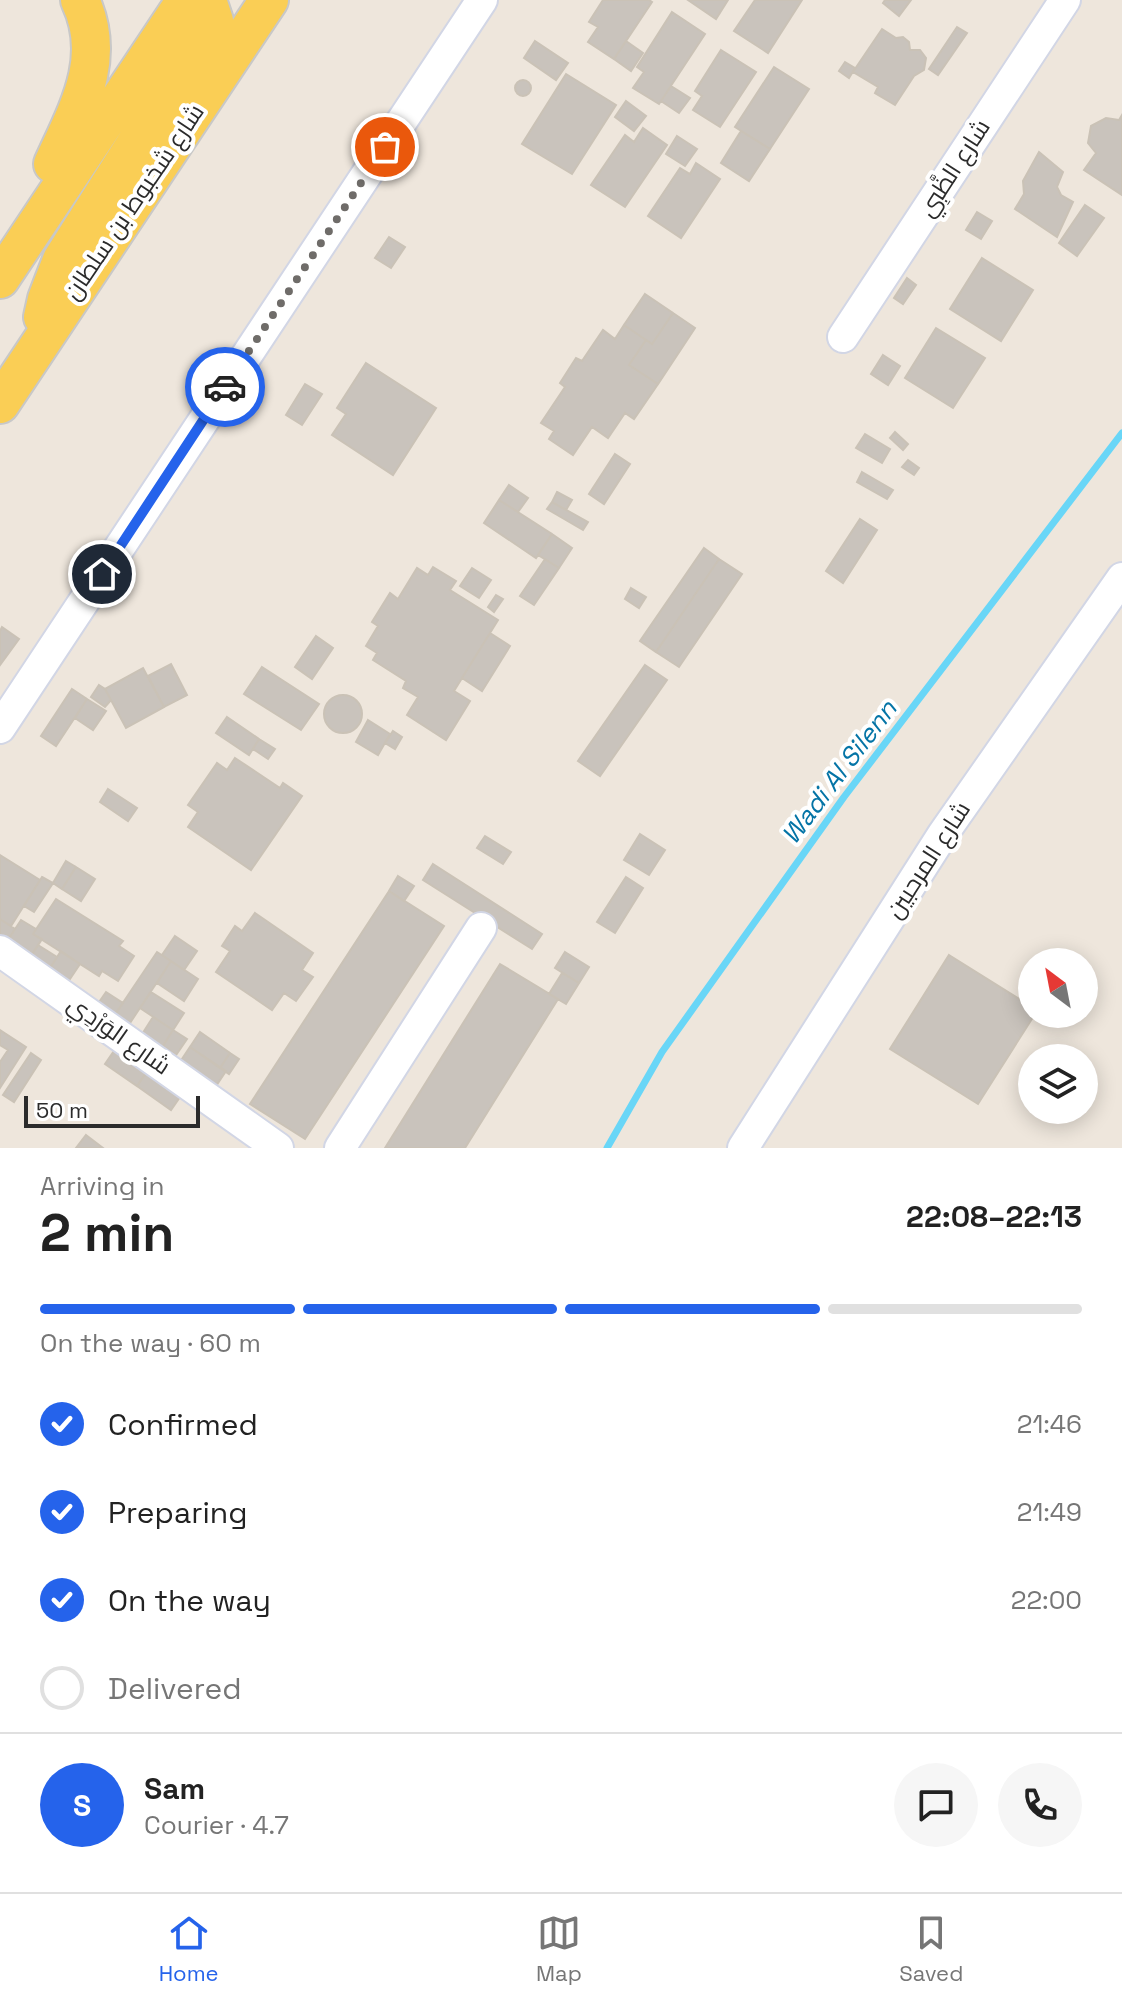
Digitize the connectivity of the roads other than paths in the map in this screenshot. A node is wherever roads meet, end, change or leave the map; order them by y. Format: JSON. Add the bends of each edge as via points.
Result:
{"nodes":[{"id":1,"x":80,"y":0,"type":"edge"},
{"id":2,"x":482,"y":0,"type":"edge"},
{"id":3,"x":1065,"y":0,"type":"edge"},
{"id":4,"x":265,"y":5,"type":"edge"},
{"id":5,"x":179,"y":6,"type":"edge"},
{"id":6,"x":0,"y":278,"type":"edge"},
{"id":7,"x":843,"y":337,"type":"dead end"},
{"id":8,"x":40,"y":344,"type":"junction"},
{"id":9,"x":0,"y":404,"type":"edge"},
{"id":10,"x":1122,"y":578,"type":"edge"},
{"id":11,"x":0,"y":728,"type":"edge"},
{"id":12,"x":481,"y":928,"type":"dead end"},
{"id":13,"x":0,"y":951,"type":"edge"},
{"id":14,"x":278,"y":1148,"type":"edge"},
{"id":15,"x":340,"y":1148,"type":"edge"},
{"id":16,"x":743,"y":1148,"type":"edge"}],
"edges":[{"from":1,"to":6,"type":"main road","via":[[91,40],[90,73],[81,104]]},
{"from":2,"to":11,"type":"street"},
{"from":3,"to":7,"type":"street","name":"شارع الظَّبِي"},
{"from":4,"to":5,"type":"main road","via":[[238,18]]},
{"from":4,"to":8,"type":"main road","name":"شارع شخبوط بن سلطان"},
{"from":5,"to":6,"type":"main road"},
{"from":5,"to":8,"type":"main road","via":[[62,260],[47,299]]},
{"from":8,"to":9,"type":"main road","name":"شارع شخبوط بن سلطان"},
{"from":10,"to":16,"type":"street","name":"شارع المرحبين","via":[[943,834]]},
{"from":12,"to":15,"type":"street"},
{"from":13,"to":14,"type":"street","name":"شارع الوَرْدِي"}]}
